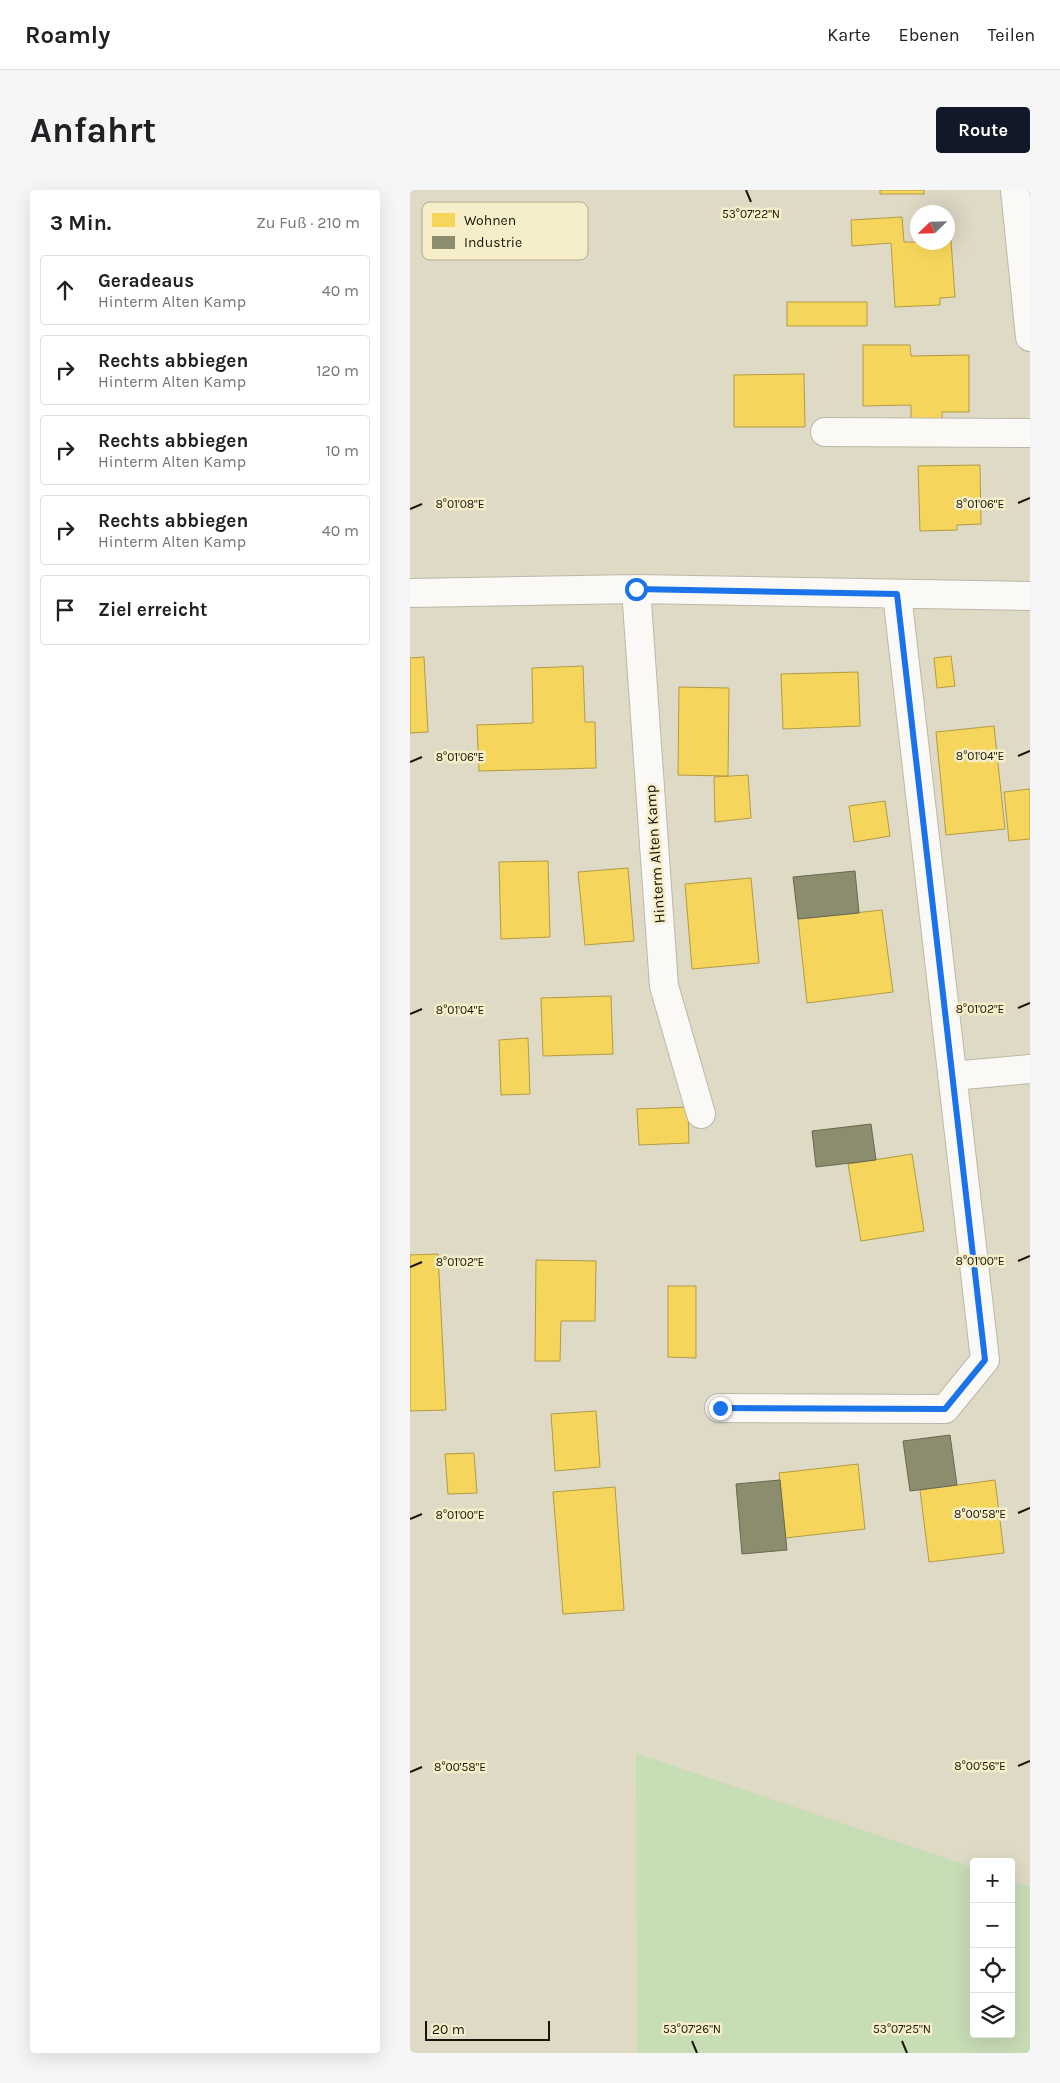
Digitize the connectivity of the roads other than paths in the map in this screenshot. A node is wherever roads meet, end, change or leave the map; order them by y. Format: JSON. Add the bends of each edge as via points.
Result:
{"nodes":[{"id":1,"x":1015,"y":190,"type":"edge"},
{"id":2,"x":1030,"y":337,"type":"edge"},
{"id":3,"x":825,"y":432,"type":"dead end"},
{"id":4,"x":1030,"y":433,"type":"edge"},
{"id":5,"x":636,"y":589,"type":"junction"},
{"id":6,"x":410,"y":593,"type":"edge"},
{"id":7,"x":897,"y":594,"type":"junction"},
{"id":8,"x":1030,"y":596,"type":"edge"},
{"id":9,"x":1030,"y":1069,"type":"edge"},
{"id":10,"x":952,"y":1076,"type":"junction"},
{"id":11,"x":701,"y":1114,"type":"dead end"},
{"id":12,"x":720,"y":1408,"type":"dead end"}],
"edges":[{"from":1,"to":2,"type":"street"},
{"from":3,"to":4,"type":"street"},
{"from":5,"to":6,"type":"street"},
{"from":5,"to":7,"type":"street"},
{"from":5,"to":11,"type":"street","name":"Hinterm Alten Kamp","via":[[664,986]]},
{"from":7,"to":8,"type":"street"},
{"from":7,"to":10,"type":"street"},
{"from":9,"to":10,"type":"street"},
{"from":10,"to":12,"type":"street","via":[[985,1360],[945,1409]]}]}
